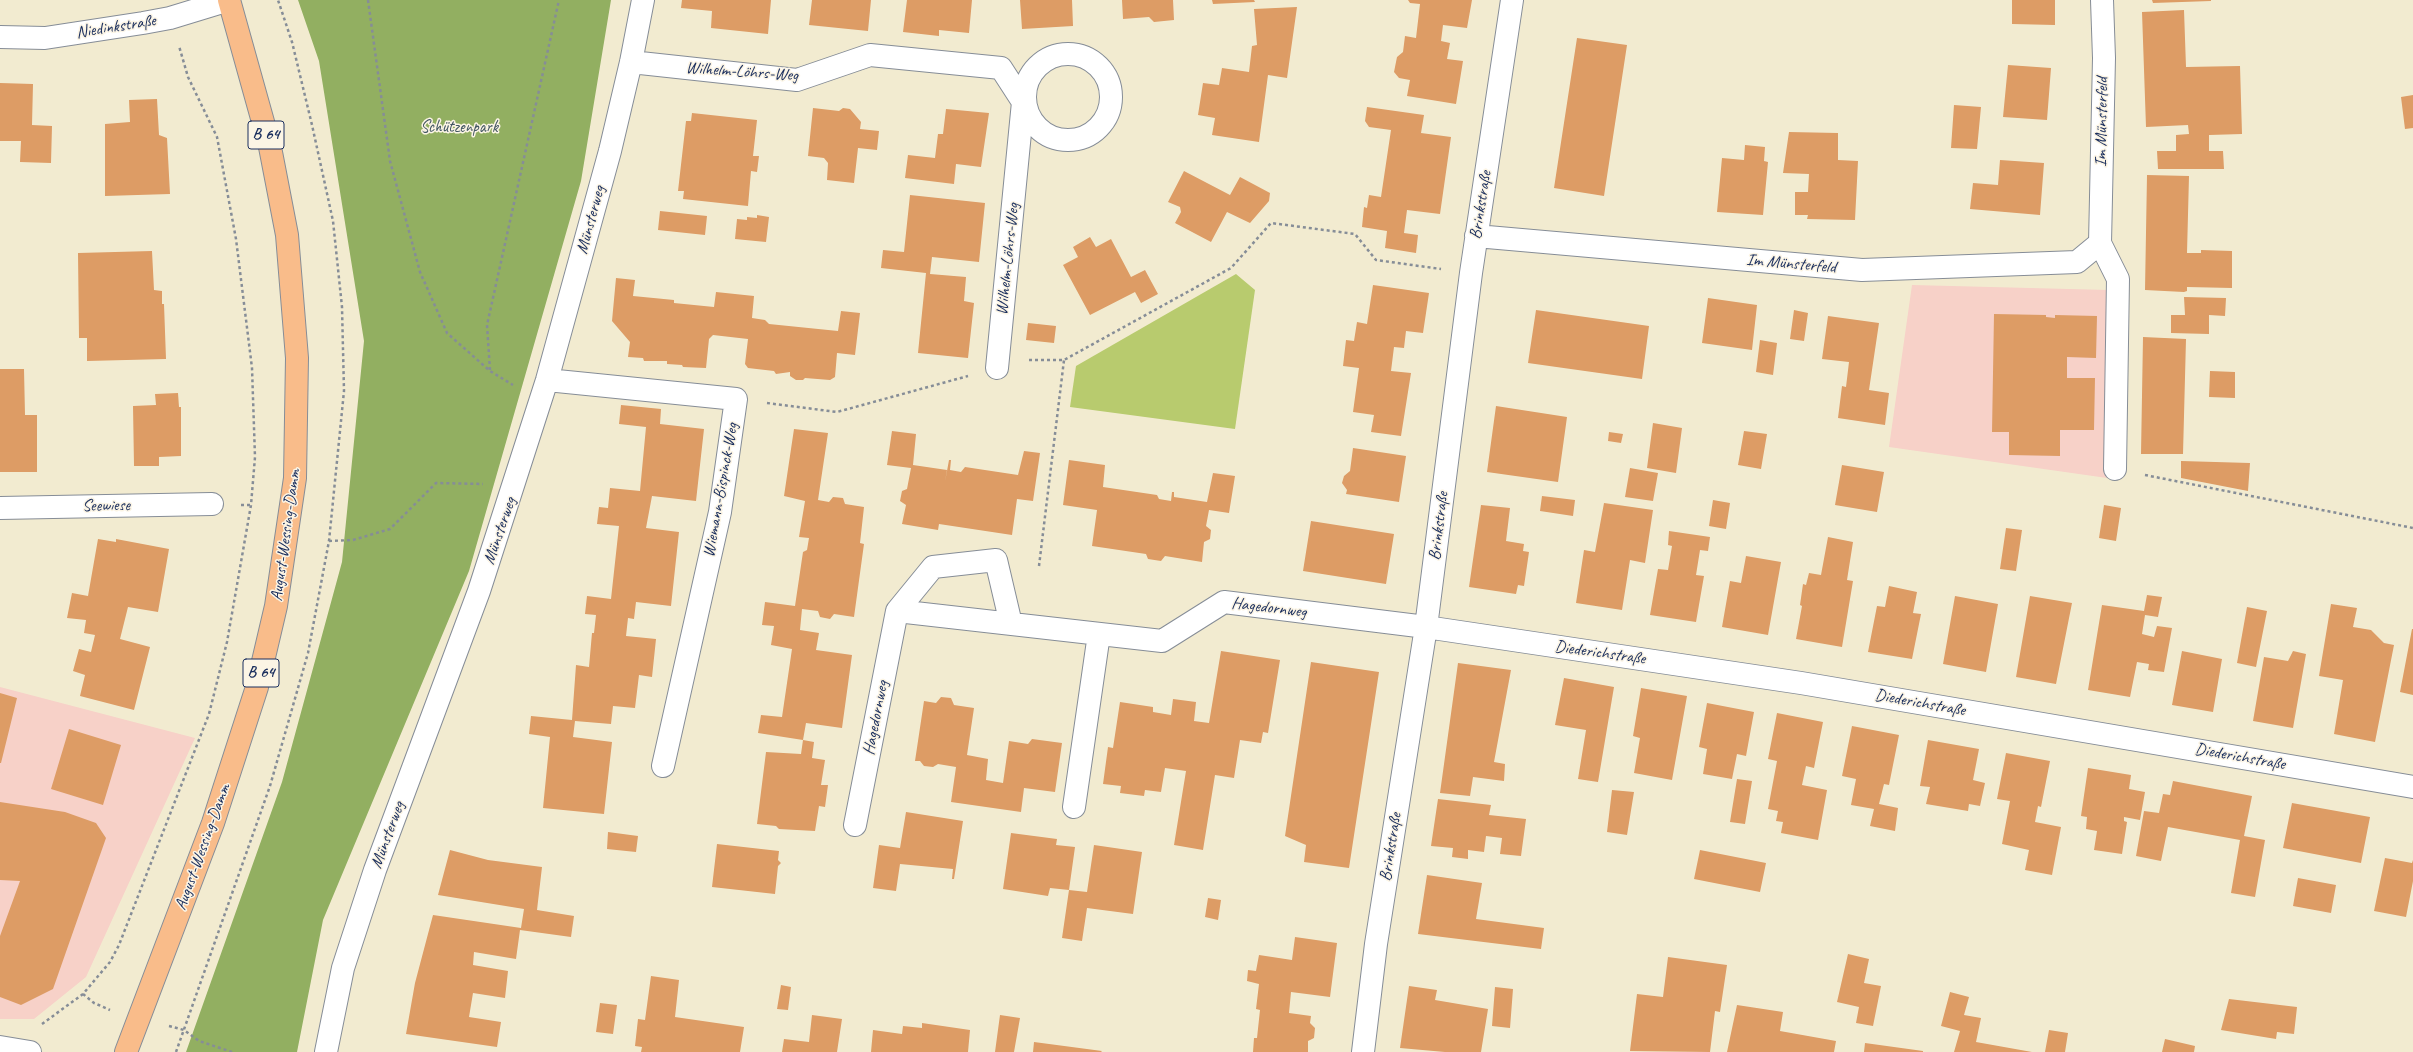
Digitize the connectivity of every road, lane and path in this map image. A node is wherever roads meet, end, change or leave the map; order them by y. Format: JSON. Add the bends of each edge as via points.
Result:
{"nodes":[{"id":1,"x":229,"y":0,"type":"edge"},
{"id":2,"x":368,"y":0,"type":"edge"},
{"id":3,"x":559,"y":0,"type":"edge"},
{"id":4,"x":643,"y":0,"type":"edge"},
{"id":5,"x":1512,"y":0,"type":"edge"},
{"id":6,"x":2102,"y":0,"type":"edge"},
{"id":7,"x":170,"y":18,"type":"junction"},
{"id":8,"x":0,"y":37,"type":"edge"},
{"id":9,"x":631,"y":62,"type":"junction"},
{"id":10,"x":1476,"y":236,"type":"junction"},
{"id":11,"x":2100,"y":244,"type":"junction"},
{"id":12,"x":1471,"y":273,"type":"junction"},
{"id":13,"x":1064,"y":360,"type":"junction"},
{"id":14,"x":997,"y":368,"type":"junction"},
{"id":15,"x":490,"y":371,"type":"junction"},
{"id":16,"x":547,"y":380,"type":"junction"},
{"id":17,"x":736,"y":400,"type":"junction"},
{"id":18,"x":2115,"y":469,"type":"joint"},
{"id":19,"x":515,"y":485,"type":"junction"},
{"id":20,"x":212,"y":504,"type":"dead end"},
{"id":21,"x":0,"y":508,"type":"edge"},
{"id":22,"x":2413,"y":528,"type":"edge"},
{"id":23,"x":329,"y":541,"type":"dead end"},
{"id":24,"x":1039,"y":566,"type":"dead end"},
{"id":25,"x":897,"y":611,"type":"junction"},
{"id":26,"x":1011,"y":624,"type":"junction"},
{"id":27,"x":1426,"y":627,"type":"junction"},
{"id":28,"x":1099,"y":634,"type":"junction"},
{"id":29,"x":663,"y":766,"type":"dead end"},
{"id":30,"x":2413,"y":787,"type":"edge"},
{"id":31,"x":1074,"y":807,"type":"dead end"},
{"id":32,"x":855,"y":825,"type":"dead end"},
{"id":33,"x":38,"y":1029,"type":"dead end"},
{"id":34,"x":0,"y":1047,"type":"edge"},
{"id":35,"x":30,"y":1052,"type":"edge"},
{"id":36,"x":126,"y":1052,"type":"edge"},
{"id":37,"x":326,"y":1052,"type":"edge"},
{"id":38,"x":1363,"y":1052,"type":"edge"}],
"edges":[{"from":1,"to":7,"type":"street","name":"Niedinkstraße"},
{"from":1,"to":36,"type":"main road","name":"August-Wessing-Damm","number":"B 64","via":[[270,147],[287,235],[297,358],[295,478],[276,606],[258,687],[213,823]]},
{"from":2,"to":15,"type":"path","via":[[390,161],[420,272],[447,333]]},
{"from":3,"to":15,"type":"path","via":[[487,325]]},
{"from":4,"to":9,"type":"street","name":"Münsterweg"},
{"from":5,"to":10,"type":"street","name":"Brinkstraße"},
{"from":6,"to":11,"type":"street","name":"Im Münsterfeld","via":[[2104,58]]},
{"from":7,"to":8,"type":"street","name":"Niedinkstraße","via":[[45,38]]},
{"from":7,"to":33,"type":"path","via":[[188,77],[217,137],[229,195],[245,296],[252,368],[255,457],[250,505],[227,642],[209,714],[119,945],[110,962],[83,994]]},
{"from":9,"to":14,"type":"street","name":"Wilhelm-Löhrs-Weg","via":[[797,80],[870,55],[1001,68],[1023,102]]},
{"from":9,"to":16,"type":"street","name":"Münsterweg","via":[[610,151]]},
{"from":10,"to":11,"type":"street","name":"Im Münsterfeld","via":[[1862,270],[2077,262]]},
{"from":10,"to":12,"type":"street","name":"Brinkstraße"},
{"from":11,"to":18,"type":"street","name":"Im Münsterfeld","via":[[2118,279]]},
{"from":12,"to":13,"type":"path","via":[[1376,260],[1355,234],[1270,223],[1231,268]]},
{"from":12,"to":27,"type":"street","name":"Brinkstraße"},
{"from":13,"to":14,"type":"path","via":[[1027,360]]},
{"from":13,"to":24,"type":"path"},
{"from":14,"to":17,"type":"path","via":[[837,412]]},
{"from":15,"to":16,"type":"path","via":[[508,383],[519,386]]},
{"from":16,"to":17,"type":"street","name":"Wiemann-Bispinck-Weg"},
{"from":16,"to":19,"type":"street","name":"Münsterweg"},
{"from":17,"to":29,"type":"street","name":"Wiemann-Bispinck-Weg","via":[[720,512]]},
{"from":18,"to":22,"type":"path"},
{"from":19,"to":23,"type":"path","via":[[436,483],[390,529],[353,540]]},
{"from":19,"to":37,"type":"street","name":"Münsterweg","via":[[479,591],[375,870],[343,968]]},
{"from":20,"to":21,"type":"street","name":"Seewiese"},
{"from":25,"to":26,"type":"street","name":"Hagedornweg"},
{"from":25,"to":26,"type":"street","name":"Hagedornweg","via":[[933,567],[996,560]]},
{"from":25,"to":32,"type":"street","name":"Hagedornweg"},
{"from":26,"to":28,"type":"street","name":"Hagedornweg"},
{"from":27,"to":28,"type":"street","name":"Hagedornweg","via":[[1224,602],[1162,641]]},
{"from":27,"to":30,"type":"street","name":"Diederichstraße","via":[[1801,683]]},
{"from":27,"to":38,"type":"street","name":"Brinkstraße","via":[[1376,944]]},
{"from":28,"to":31,"type":"street"},
{"from":34,"to":35,"type":"street"}]}
